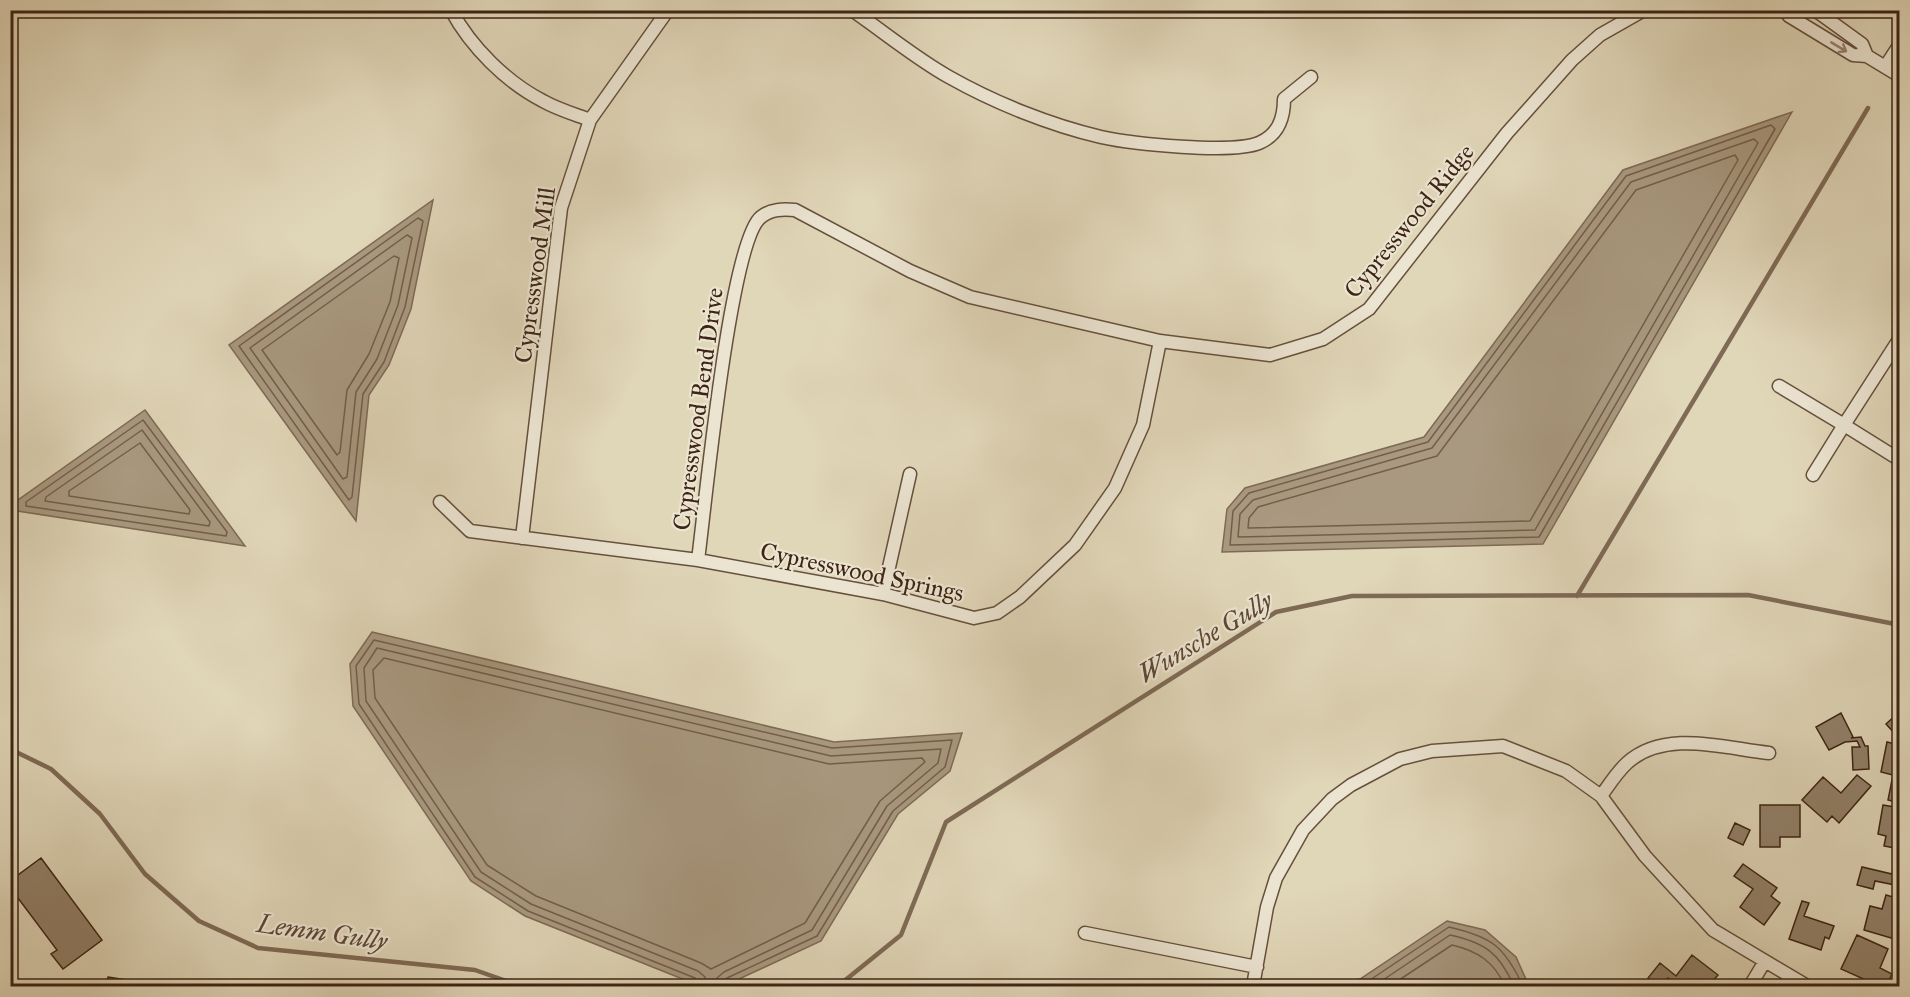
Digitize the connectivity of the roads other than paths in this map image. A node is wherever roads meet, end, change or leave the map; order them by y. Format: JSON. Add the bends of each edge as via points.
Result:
{"nodes":[{"id":1,"x":451,"y":10,"type":"edge"},
{"id":2,"x":668,"y":10,"type":"edge"},
{"id":3,"x":852,"y":10,"type":"edge"},
{"id":4,"x":1644,"y":10,"type":"edge"},
{"id":5,"x":1785,"y":10,"type":"edge"},
{"id":6,"x":1819,"y":13,"type":"edge"},
{"id":7,"x":1812,"y":31,"type":"junction"},
{"id":8,"x":1899,"y":44,"type":"edge"},
{"id":9,"x":1867,"y":56,"type":"junction"},
{"id":10,"x":1885,"y":67,"type":"junction"},
{"id":11,"x":1899,"y":75,"type":"edge"},
{"id":12,"x":1311,"y":77,"type":"dead end"},
{"id":13,"x":590,"y":120,"type":"junction"},
{"id":14,"x":780,"y":208,"type":"joint"},
{"id":15,"x":1899,"y":338,"type":"edge"},
{"id":16,"x":1160,"y":341,"type":"junction"},
{"id":17,"x":1779,"y":386,"type":"dead end"},
{"id":18,"x":1844,"y":425,"type":"junction"},
{"id":19,"x":1899,"y":460,"type":"edge"},
{"id":20,"x":910,"y":474,"type":"dead end"},
{"id":21,"x":1813,"y":475,"type":"dead end"},
{"id":22,"x":440,"y":502,"type":"dead end"},
{"id":23,"x":522,"y":538,"type":"junction"},
{"id":24,"x":698,"y":560,"type":"junction"},
{"id":25,"x":883,"y":594,"type":"junction"},
{"id":26,"x":1769,"y":753,"type":"dead end"},
{"id":27,"x":1600,"y":796,"type":"junction"},
{"id":28,"x":1084,"y":933,"type":"dead end"},
{"id":29,"x":1765,"y":961,"type":"junction"},
{"id":30,"x":1257,"y":967,"type":"junction"},
{"id":31,"x":1253,"y":987,"type":"edge"},
{"id":32,"x":1750,"y":987,"type":"edge"},
{"id":33,"x":1807,"y":987,"type":"edge"}],
"edges":[{"from":1,"to":13,"type":"street","via":[[486,57],[512,82],[543,102]]},
{"from":2,"to":13,"type":"street","name":"Cypresswood Mill"},
{"from":3,"to":12,"type":"street","via":[[949,77],[1021,111],[1102,137],[1192,148],[1245,147],[1261,142],[1277,130],[1284,116],[1284,99]]},
{"from":4,"to":16,"type":"street","name":"Cypresswood Ridge","via":[[1600,36],[1572,60],[1508,133],[1369,309],[1323,339],[1270,355]]},
{"from":5,"to":7,"type":"street"},
{"from":6,"to":7,"type":"street"},
{"from":6,"to":9,"type":"street","via":[[1862,44]]},
{"from":7,"to":9,"type":"street","one_way":true,"via":[[1853,55]]},
{"from":8,"to":10,"type":"street"},
{"from":9,"to":10,"type":"street"},
{"from":10,"to":11,"type":"street"},
{"from":13,"to":23,"type":"street","name":"Cypresswood Mill","via":[[561,208]]},
{"from":14,"to":16,"type":"street","name":"Cypresswood Ridge","via":[[795,210],[910,271],[970,297]]},
{"from":14,"to":24,"type":"street","name":"Cypresswood Bend Drive","via":[[759,218],[749,238],[730,306]]},
{"from":15,"to":18,"type":"street"},
{"from":16,"to":25,"type":"street","name":"Cypresswood Springs","via":[[1143,425],[1115,488],[1075,545],[1020,597],[997,613],[974,618]]},
{"from":17,"to":18,"type":"street"},
{"from":18,"to":19,"type":"street"},
{"from":18,"to":21,"type":"street"},
{"from":20,"to":25,"type":"street"},
{"from":22,"to":23,"type":"street","name":"Cypresswood Springs","via":[[470,531]]},
{"from":23,"to":24,"type":"street","name":"Cypresswood Springs"},
{"from":24,"to":25,"type":"street","name":"Cypresswood Springs"},
{"from":26,"to":27,"type":"street","via":[[1674,742],[1649,748],[1626,764]]},
{"from":27,"to":29,"type":"street","via":[[1645,856],[1713,930]]},
{"from":27,"to":30,"type":"street","via":[[1566,771],[1503,746],[1432,751],[1374,771],[1332,800],[1303,830],[1288,853],[1267,907]]},
{"from":28,"to":30,"type":"street"},
{"from":29,"to":32,"type":"street"},
{"from":29,"to":33,"type":"street"},
{"from":30,"to":31,"type":"street"}]}
